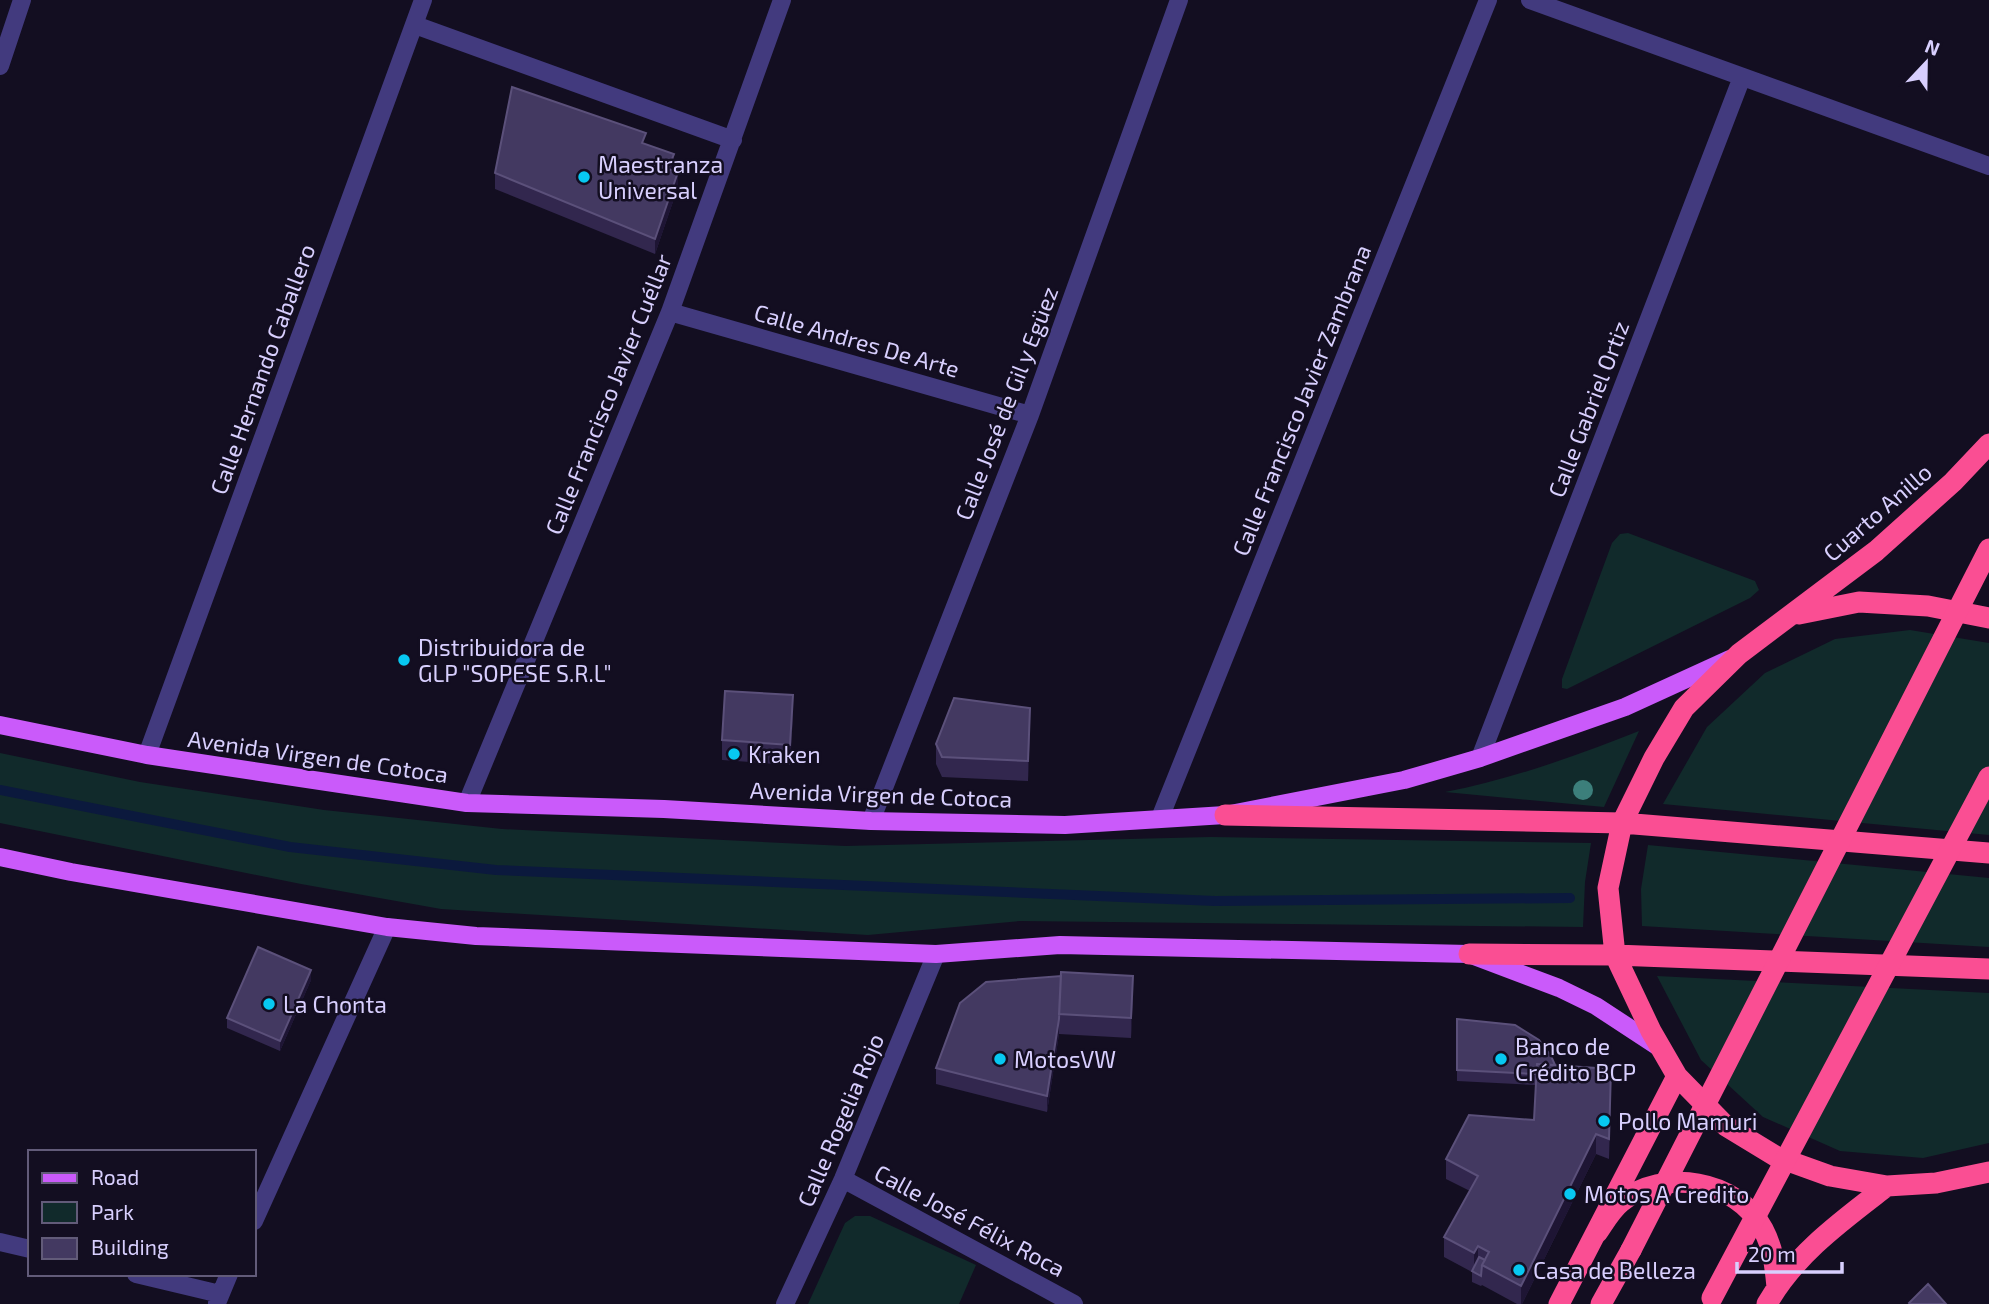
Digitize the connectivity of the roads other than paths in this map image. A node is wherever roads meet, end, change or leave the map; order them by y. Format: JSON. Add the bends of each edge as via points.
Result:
{"nodes":[{"id":1,"x":22,"y":0,"type":"edge"},
{"id":2,"x":423,"y":0,"type":"edge"},
{"id":3,"x":782,"y":0,"type":"edge"},
{"id":4,"x":1179,"y":0,"type":"edge"},
{"id":5,"x":1488,"y":0,"type":"edge"},
{"id":6,"x":1530,"y":0,"type":"edge"},
{"id":7,"x":415,"y":25,"type":"junction"},
{"id":8,"x":0,"y":66,"type":"edge"},
{"id":9,"x":1742,"y":77,"type":"junction"},
{"id":10,"x":733,"y":140,"type":"junction"},
{"id":11,"x":1989,"y":166,"type":"edge"},
{"id":12,"x":670,"y":312,"type":"junction"},
{"id":13,"x":1030,"y":415,"type":"junction"},
{"id":14,"x":1989,"y":444,"type":"edge"},
{"id":15,"x":1989,"y":548,"type":"edge"},
{"id":16,"x":1794,"y":615,"type":"junction"},
{"id":17,"x":1989,"y":618,"type":"edge"},
{"id":18,"x":1739,"y":654,"type":"junction"},
{"id":19,"x":0,"y":725,"type":"edge"},
{"id":20,"x":147,"y":755,"type":"junction"},
{"id":21,"x":1480,"y":758,"type":"junction"},
{"id":22,"x":1989,"y":777,"type":"edge"},
{"id":23,"x":467,"y":803,"type":"junction"},
{"id":24,"x":1225,"y":815,"type":"junction"},
{"id":25,"x":1160,"y":818,"type":"junction"},
{"id":26,"x":871,"y":821,"type":"junction"},
{"id":27,"x":1622,"y":823,"type":"junction"},
{"id":28,"x":1989,"y":853,"type":"edge"},
{"id":29,"x":0,"y":857,"type":"edge"},
{"id":30,"x":387,"y":927,"type":"junction"},
{"id":31,"x":936,"y":954,"type":"junction"},
{"id":32,"x":1469,"y":954,"type":"junction"},
{"id":33,"x":1615,"y":955,"type":"junction"},
{"id":34,"x":1989,"y":969,"type":"edge"},
{"id":35,"x":1662,"y":1049,"type":"junction"},
{"id":36,"x":1677,"y":1076,"type":"junction"},
{"id":37,"x":1989,"y":1172,"type":"edge"},
{"id":38,"x":843,"y":1179,"type":"junction"},
{"id":39,"x":1887,"y":1186,"type":"junction"},
{"id":40,"x":256,"y":1217,"type":"edge"},
{"id":41,"x":1597,"y":1233,"type":"junction"},
{"id":42,"x":0,"y":1242,"type":"edge"},
{"id":43,"x":28,"y":1249,"type":"edge"},
{"id":44,"x":143,"y":1276,"type":"edge"},
{"id":45,"x":228,"y":1276,"type":"edge"},
{"id":46,"x":1772,"y":1295,"type":"edge"},
{"id":47,"x":218,"y":1299,"type":"edge"},
{"id":48,"x":1711,"y":1301,"type":"edge"},
{"id":49,"x":785,"y":1304,"type":"edge"},
{"id":50,"x":1074,"y":1304,"type":"edge"},
{"id":51,"x":1559,"y":1304,"type":"edge"},
{"id":52,"x":1601,"y":1304,"type":"edge"}],
"edges":[{"from":1,"to":8,"type":"street"},
{"from":2,"to":7,"type":"street","name":"Calle Hernando Caballero"},
{"from":3,"to":10,"type":"street","name":"Calle Francisco Javier Cuéllar"},
{"from":4,"to":13,"type":"street","name":"Calle José de Gil y Egüez"},
{"from":5,"to":25,"type":"street","name":"Calle Francisco Javier Zambrana"},
{"from":6,"to":9,"type":"street"},
{"from":7,"to":10,"type":"street"},
{"from":7,"to":20,"type":"street","name":"Calle Hernando Caballero"},
{"from":9,"to":11,"type":"street"},
{"from":9,"to":21,"type":"street","name":"Calle Gabriel Ortiz"},
{"from":10,"to":12,"type":"street","name":"Calle Francisco Javier Cuéllar"},
{"from":12,"to":13,"type":"street","name":"Calle Andres De Arte"},
{"from":12,"to":23,"type":"street","name":"Calle Francisco Javier Cuéllar"},
{"from":13,"to":26,"type":"street","name":"Calle José de Gil y Egüez"},
{"from":14,"to":16,"type":"highway","name":"Cuarto Anillo","via":[[1876,551]]},
{"from":15,"to":52,"type":"highway","bridge":true},
{"from":16,"to":17,"type":"highway","via":[[1859,602],[1928,606]]},
{"from":16,"to":18,"type":"highway","name":"Cuarto Anillo"},
{"from":18,"to":21,"type":"main road","name":"Avenida Virgen de Cotoca","via":[[1625,707]]},
{"from":18,"to":27,"type":"highway","name":"Cuarto Anillo","via":[[1684,708]]},
{"from":19,"to":20,"type":"main road","name":"Avenida Virgen de Cotoca"},
{"from":20,"to":23,"type":"main road","name":"Avenida Virgen de Cotoca"},
{"from":21,"to":24,"type":"main road","name":"Avenida Virgen de Cotoca","via":[[1404,780]]},
{"from":22,"to":48,"type":"highway","bridge":true},
{"from":23,"to":26,"type":"main road","name":"Avenida Virgen de Cotoca"},
{"from":24,"to":25,"type":"main road","name":"Avenida Virgen de Cotoca"},
{"from":24,"to":27,"type":"highway"},
{"from":25,"to":26,"type":"main road","name":"Avenida Virgen de Cotoca","via":[[1065,825]]},
{"from":27,"to":28,"type":"highway"},
{"from":27,"to":33,"type":"highway","name":"Cuarto Anillo","via":[[1608,888]]},
{"from":29,"to":30,"type":"main road"},
{"from":30,"to":31,"type":"main road","via":[[476,936]]},
{"from":30,"to":40,"type":"street"},
{"from":31,"to":32,"type":"main road","via":[[1060,945]]},
{"from":31,"to":38,"type":"street","name":"Calle Rogelia Rojo"},
{"from":32,"to":33,"type":"highway"},
{"from":32,"to":35,"type":"main road","via":[[1596,1006]]},
{"from":33,"to":34,"type":"highway"},
{"from":33,"to":35,"type":"highway","name":"Cuarto Anillo"},
{"from":35,"to":36,"type":"highway","name":"Cuarto Anillo"},
{"from":36,"to":39,"type":"highway","name":"Cuarto Anillo","via":[[1726,1126],[1777,1157],[1830,1175]]},
{"from":36,"to":41,"type":"highway"},
{"from":37,"to":39,"type":"highway","name":"Cuarto Anillo","via":[[1936,1184]]},
{"from":38,"to":49,"type":"street","name":"Calle Rogelia Rojo"},
{"from":38,"to":50,"type":"street","name":"Calle José Félix Roca"},
{"from":39,"to":46,"type":"highway","via":[[1807,1251]]},
{"from":41,"to":46,"type":"highway","via":[[1619,1203],[1648,1187],[1680,1181],[1712,1187],[1741,1203],[1762,1226],[1775,1255]]},
{"from":41,"to":51,"type":"highway"},
{"from":42,"to":43,"type":"street"},
{"from":44,"to":47,"type":"street"},
{"from":45,"to":47,"type":"street"}]}
